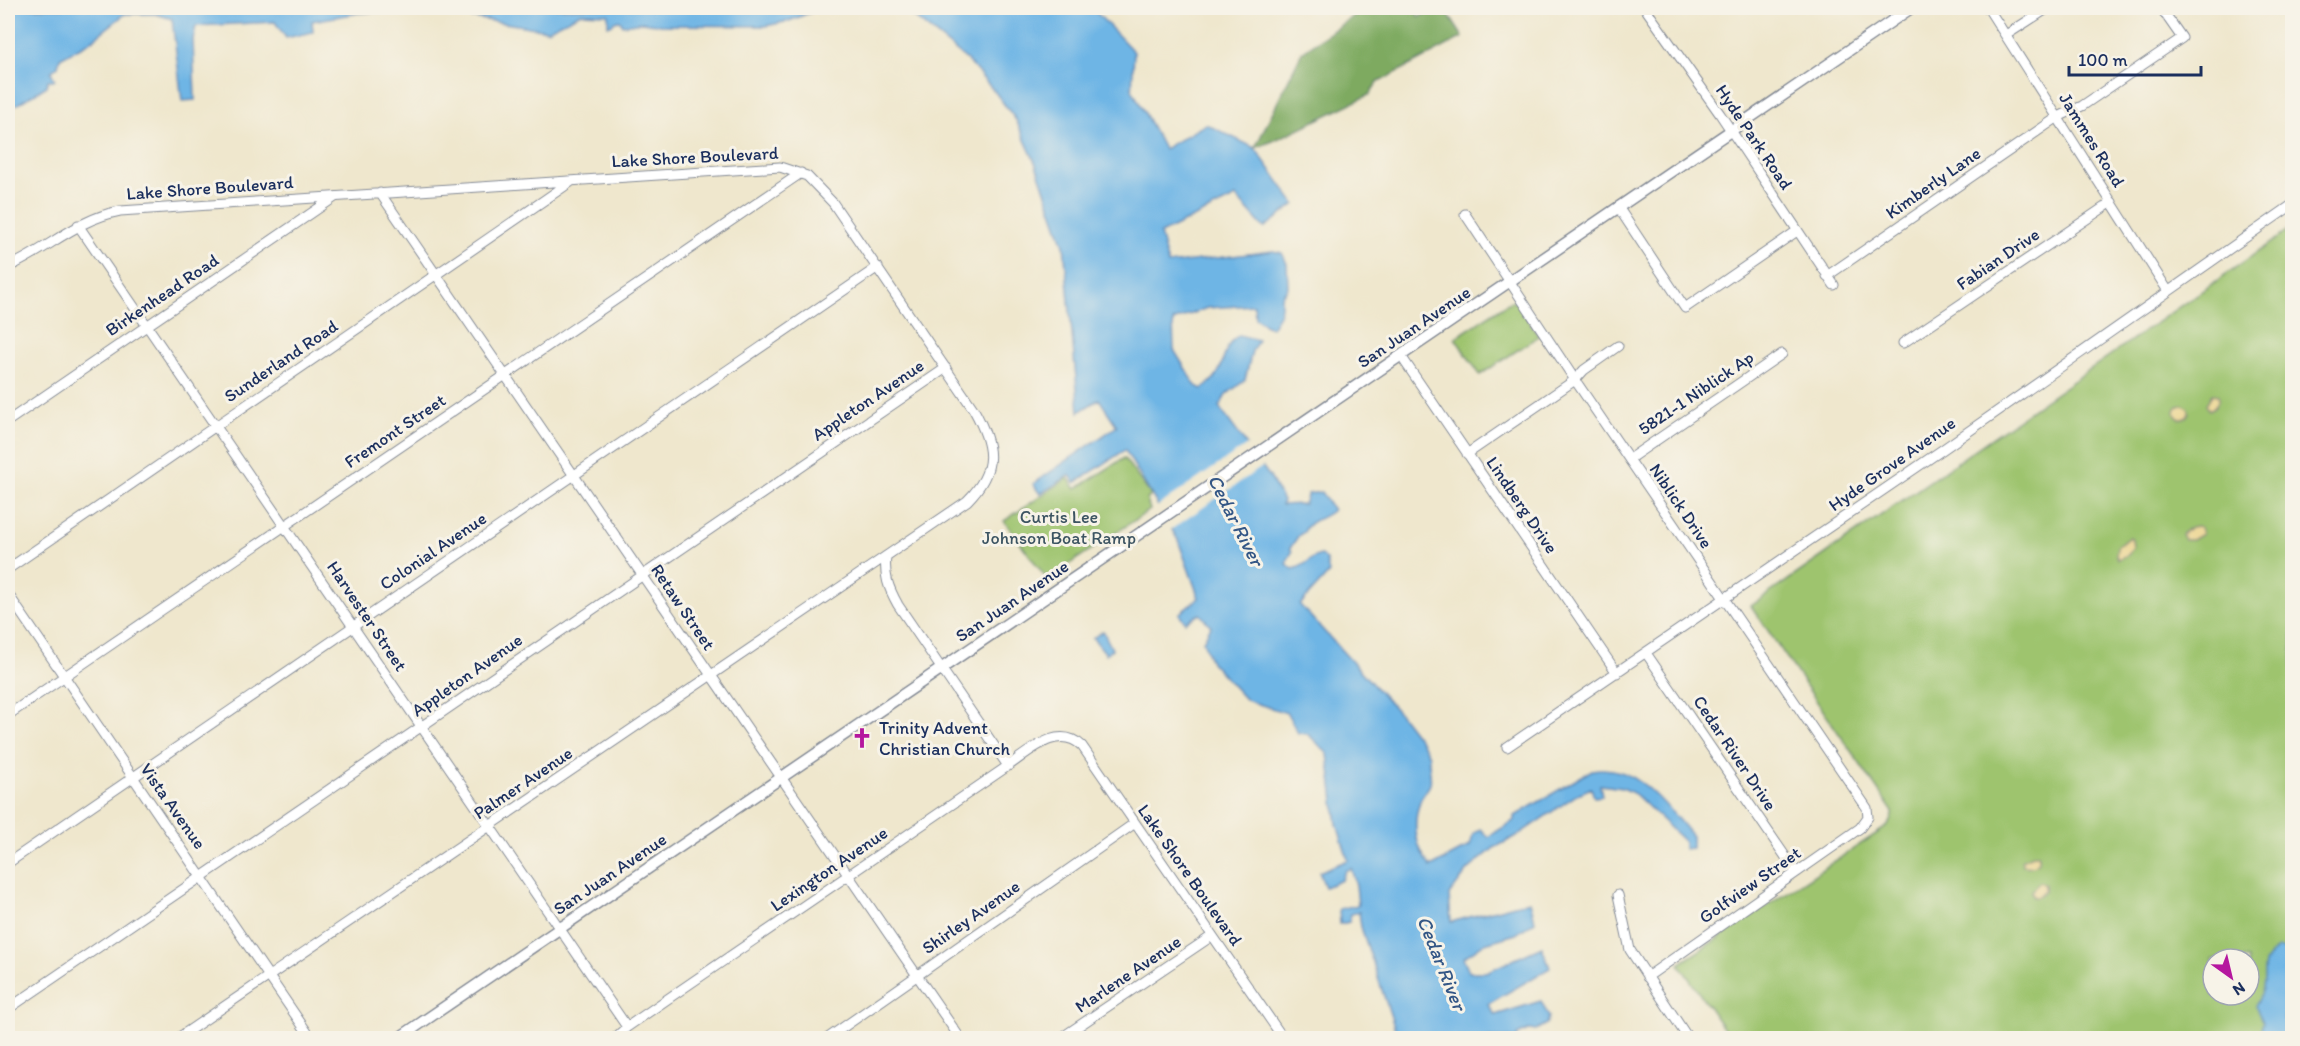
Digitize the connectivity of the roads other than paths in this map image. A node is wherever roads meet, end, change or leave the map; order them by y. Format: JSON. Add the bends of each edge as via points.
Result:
{"nodes":[{"id":1,"x":1645,"y":8,"type":"edge"},
{"id":2,"x":1911,"y":8,"type":"edge"},
{"id":3,"x":1988,"y":8,"type":"edge"},
{"id":4,"x":2048,"y":8,"type":"edge"},
{"id":5,"x":2161,"y":8,"type":"edge"},
{"id":6,"x":2006,"y":35,"type":"junction"},
{"id":7,"x":2058,"y":117,"type":"junction"},
{"id":8,"x":1731,"y":130,"type":"junction"},
{"id":9,"x":801,"y":173,"type":"junction"},
{"id":10,"x":573,"y":180,"type":"junction"},
{"id":11,"x":380,"y":193,"type":"junction"},
{"id":12,"x":335,"y":197,"type":"junction"},
{"id":13,"x":2112,"y":202,"type":"junction"},
{"id":14,"x":2292,"y":205,"type":"edge"},
{"id":15,"x":1618,"y":207,"type":"junction"},
{"id":16,"x":1465,"y":214,"type":"dead end"},
{"id":17,"x":78,"y":225,"type":"junction"},
{"id":18,"x":1797,"y":231,"type":"junction"},
{"id":19,"x":8,"y":267,"type":"edge"},
{"id":20,"x":878,"y":267,"type":"junction"},
{"id":21,"x":436,"y":276,"type":"junction"},
{"id":22,"x":1827,"y":276,"type":"junction"},
{"id":23,"x":1510,"y":281,"type":"junction"},
{"id":24,"x":1834,"y":285,"type":"dead end"},
{"id":25,"x":2168,"y":291,"type":"junction"},
{"id":26,"x":147,"y":325,"type":"junction"},
{"id":27,"x":1903,"y":343,"type":"dead end"},
{"id":28,"x":1618,"y":346,"type":"dead end"},
{"id":29,"x":1782,"y":354,"type":"dead end"},
{"id":30,"x":1401,"y":356,"type":"junction"},
{"id":31,"x":945,"y":368,"type":"junction"},
{"id":32,"x":505,"y":375,"type":"junction"},
{"id":33,"x":1575,"y":380,"type":"junction"},
{"id":34,"x":8,"y":421,"type":"edge"},
{"id":35,"x":216,"y":426,"type":"junction"},
{"id":36,"x":1467,"y":454,"type":"junction"},
{"id":37,"x":1629,"y":459,"type":"junction"},
{"id":38,"x":573,"y":476,"type":"junction"},
{"id":39,"x":285,"y":526,"type":"junction"},
{"id":40,"x":886,"y":556,"type":"junction"},
{"id":41,"x":8,"y":569,"type":"edge"},
{"id":42,"x":641,"y":575,"type":"junction"},
{"id":43,"x":8,"y":594,"type":"edge"},
{"id":44,"x":1725,"y":600,"type":"junction"},
{"id":45,"x":353,"y":626,"type":"junction"},
{"id":46,"x":1646,"y":653,"type":"junction"},
{"id":47,"x":941,"y":669,"type":"junction"},
{"id":48,"x":1617,"y":673,"type":"junction"},
{"id":49,"x":710,"y":675,"type":"junction"},
{"id":50,"x":64,"y":677,"type":"junction"},
{"id":51,"x":8,"y":715,"type":"edge"},
{"id":52,"x":421,"y":726,"type":"junction"},
{"id":53,"x":1065,"y":736,"type":"joint"},
{"id":54,"x":1508,"y":747,"type":"dead end"},
{"id":55,"x":1008,"y":766,"type":"junction"},
{"id":56,"x":133,"y":777,"type":"junction"},
{"id":57,"x":781,"y":778,"type":"junction"},
{"id":58,"x":1868,"y":817,"type":"joint"},
{"id":59,"x":1135,"y":824,"type":"junction"},
{"id":60,"x":490,"y":826,"type":"junction"},
{"id":61,"x":8,"y":862,"type":"edge"},
{"id":62,"x":1796,"y":872,"type":"junction"},
{"id":63,"x":201,"y":876,"type":"junction"},
{"id":64,"x":848,"y":876,"type":"junction"},
{"id":65,"x":1618,"y":896,"type":"dead end"},
{"id":66,"x":560,"y":929,"type":"junction"},
{"id":67,"x":1212,"y":936,"type":"junction"},
{"id":68,"x":916,"y":975,"type":"junction"},
{"id":69,"x":1647,"y":976,"type":"junction"},
{"id":70,"x":269,"y":977,"type":"junction"},
{"id":71,"x":8,"y":1009,"type":"edge"},
{"id":72,"x":627,"y":1027,"type":"junction"},
{"id":73,"x":178,"y":1038,"type":"edge"},
{"id":74,"x":311,"y":1038,"type":"edge"},
{"id":75,"x":399,"y":1038,"type":"edge"},
{"id":76,"x":615,"y":1038,"type":"edge"},
{"id":77,"x":828,"y":1038,"type":"edge"},
{"id":78,"x":960,"y":1038,"type":"edge"},
{"id":79,"x":1061,"y":1038,"type":"edge"},
{"id":80,"x":1283,"y":1038,"type":"edge"},
{"id":81,"x":1688,"y":1038,"type":"edge"}],
"edges":[{"from":1,"to":8,"type":"street","name":"Hyde Park Road"},
{"from":2,"to":8,"type":"main road","name":"San Juan Avenue"},
{"from":3,"to":6,"type":"street","name":"Jammes Road"},
{"from":4,"to":6,"type":"street"},
{"from":5,"to":7,"type":"street","name":"Kimberly Lane","via":[[2182,38],[2082,106]]},
{"from":6,"to":7,"type":"street","name":"Jammes Road"},
{"from":7,"to":13,"type":"street","name":"Jammes Road"},
{"from":7,"to":22,"type":"street","name":"Kimberly Lane"},
{"from":8,"to":15,"type":"main road","name":"San Juan Avenue"},
{"from":8,"to":18,"type":"street","name":"Hyde Park Road"},
{"from":9,"to":10,"type":"street","name":"Lake Shore Boulevard","via":[[764,166]]},
{"from":9,"to":20,"type":"street","name":"Lake Shore Boulevard","via":[[829,198]]},
{"from":9,"to":32,"type":"street","name":"Fremont Street"},
{"from":10,"to":11,"type":"street","name":"Lake Shore Boulevard"},
{"from":10,"to":21,"type":"street","name":"Sunderland Road"},
{"from":11,"to":12,"type":"street","name":"Lake Shore Boulevard"},
{"from":11,"to":21,"type":"street","name":"Retaw Street"},
{"from":12,"to":17,"type":"street","name":"Lake Shore Boulevard","via":[[120,211]]},
{"from":12,"to":26,"type":"street","name":"Birkenhead Road"},
{"from":13,"to":25,"type":"street","name":"Jammes Road"},
{"from":13,"to":27,"type":"street","name":"Fabian Drive"},
{"from":14,"to":25,"type":"street","name":"Hyde Grove Avenue"},
{"from":15,"to":18,"type":"street","via":[[1685,308]]},
{"from":15,"to":23,"type":"main road","name":"San Juan Avenue"},
{"from":16,"to":23,"type":"street","name":"Niblick Drive"},
{"from":17,"to":19,"type":"street","name":"Lake Shore Boulevard"},
{"from":17,"to":26,"type":"street","name":"Harvester Street"},
{"from":18,"to":22,"type":"street","name":"Hyde Park Road"},
{"from":20,"to":31,"type":"street","name":"Lake Shore Boulevard"},
{"from":20,"to":38,"type":"street","name":"Colonial Avenue"},
{"from":21,"to":32,"type":"street","name":"Retaw Street"},
{"from":21,"to":35,"type":"street","name":"Sunderland Road"},
{"from":22,"to":24,"type":"street","name":"Hyde Park Road"},
{"from":23,"to":30,"type":"main road","name":"San Juan Avenue"},
{"from":23,"to":33,"type":"street","name":"Niblick Drive"},
{"from":25,"to":44,"type":"street","name":"Hyde Grove Avenue"},
{"from":26,"to":34,"type":"street","name":"Birkenhead Road"},
{"from":26,"to":35,"type":"street","name":"Harvester Street"},
{"from":28,"to":33,"type":"street"},
{"from":29,"to":37,"type":"street","name":"5821-1 Niblick Ap"},
{"from":30,"to":36,"type":"street","name":"Lindberg Drive"},
{"from":30,"to":47,"type":"main road","name":"San Juan Avenue"},
{"from":31,"to":40,"type":"street","name":"Lake Shore Boulevard","via":[[984,428],[991,453],[989,466],[979,489],[967,501]]},
{"from":31,"to":42,"type":"street","name":"Appleton Avenue"},
{"from":32,"to":38,"type":"street","name":"Retaw Street"},
{"from":32,"to":39,"type":"street","name":"Fremont Street"},
{"from":33,"to":36,"type":"street"},
{"from":33,"to":37,"type":"street","name":"Niblick Drive"},
{"from":35,"to":39,"type":"street","name":"Harvester Street"},
{"from":35,"to":41,"type":"street","name":"Sunderland Road"},
{"from":36,"to":48,"type":"street","name":"Lindberg Drive"},
{"from":37,"to":44,"type":"street","name":"Niblick Drive"},
{"from":38,"to":42,"type":"street","name":"Retaw Street"},
{"from":38,"to":45,"type":"street","name":"Colonial Avenue"},
{"from":39,"to":45,"type":"street","name":"Harvester Street"},
{"from":39,"to":50,"type":"street","name":"Fremont Street"},
{"from":40,"to":47,"type":"street","via":[[887,585]]},
{"from":40,"to":49,"type":"street","name":"Palmer Avenue"},
{"from":42,"to":49,"type":"street","name":"Retaw Street"},
{"from":42,"to":52,"type":"street","name":"Appleton Avenue"},
{"from":43,"to":50,"type":"street","name":"Vista Avenue"},
{"from":44,"to":46,"type":"street","name":"Hyde Grove Avenue"},
{"from":44,"to":58,"type":"street","name":"Niblick Drive","via":[[1867,808]]},
{"from":45,"to":52,"type":"street","name":"Harvester Street"},
{"from":45,"to":56,"type":"street","name":"Colonial Avenue"},
{"from":46,"to":48,"type":"street","name":"Hyde Grove Avenue"},
{"from":46,"to":62,"type":"street","name":"Cedar River Drive"},
{"from":47,"to":55,"type":"street"},
{"from":47,"to":57,"type":"main road","name":"San Juan Avenue"},
{"from":48,"to":54,"type":"street","name":"Hyde Grove Avenue"},
{"from":49,"to":57,"type":"street","name":"Retaw Street"},
{"from":49,"to":60,"type":"street","name":"Palmer Avenue"},
{"from":50,"to":51,"type":"street","name":"Fremont Street"},
{"from":50,"to":56,"type":"street","name":"Vista Avenue"},
{"from":52,"to":60,"type":"street","name":"Harvester Street"},
{"from":52,"to":63,"type":"street","name":"Appleton Avenue"},
{"from":53,"to":55,"type":"street","name":"Lexington Avenue","via":[[1047,740]]},
{"from":53,"to":59,"type":"street","name":"Lake Shore Boulevard","via":[[1082,746]]},
{"from":55,"to":64,"type":"street","name":"Lexington Avenue"},
{"from":56,"to":61,"type":"street","name":"Colonial Avenue"},
{"from":56,"to":63,"type":"street","name":"Vista Avenue"},
{"from":57,"to":64,"type":"street","name":"Retaw Street"},
{"from":57,"to":66,"type":"main road","name":"San Juan Avenue"},
{"from":58,"to":62,"type":"street","name":"Golfview Street","via":[[1860,828]]},
{"from":59,"to":67,"type":"street","name":"Lake Shore Boulevard"},
{"from":59,"to":68,"type":"street","name":"Shirley Avenue"},
{"from":60,"to":66,"type":"street","name":"Harvester Street"},
{"from":60,"to":70,"type":"street","name":"Palmer Avenue"},
{"from":62,"to":69,"type":"street","name":"Golfview Street"},
{"from":63,"to":70,"type":"street","name":"Vista Avenue"},
{"from":63,"to":71,"type":"street","name":"Appleton Avenue"},
{"from":64,"to":68,"type":"street","name":"Retaw Street"},
{"from":64,"to":72,"type":"street","name":"Lexington Avenue"},
{"from":65,"to":69,"type":"street","via":[[1630,950]]},
{"from":66,"to":72,"type":"street","name":"Harvester Street"},
{"from":66,"to":75,"type":"main road","name":"San Juan Avenue"},
{"from":67,"to":79,"type":"street","name":"Marlene Avenue"},
{"from":67,"to":80,"type":"street","name":"Lake Shore Boulevard"},
{"from":68,"to":77,"type":"street","name":"Shirley Avenue"},
{"from":68,"to":78,"type":"street","name":"Retaw Street"},
{"from":69,"to":81,"type":"street"},
{"from":70,"to":73,"type":"street","name":"Palmer Avenue"},
{"from":70,"to":74,"type":"street","name":"Vista Avenue"},
{"from":72,"to":76,"type":"street","name":"Lexington Avenue"}]}
